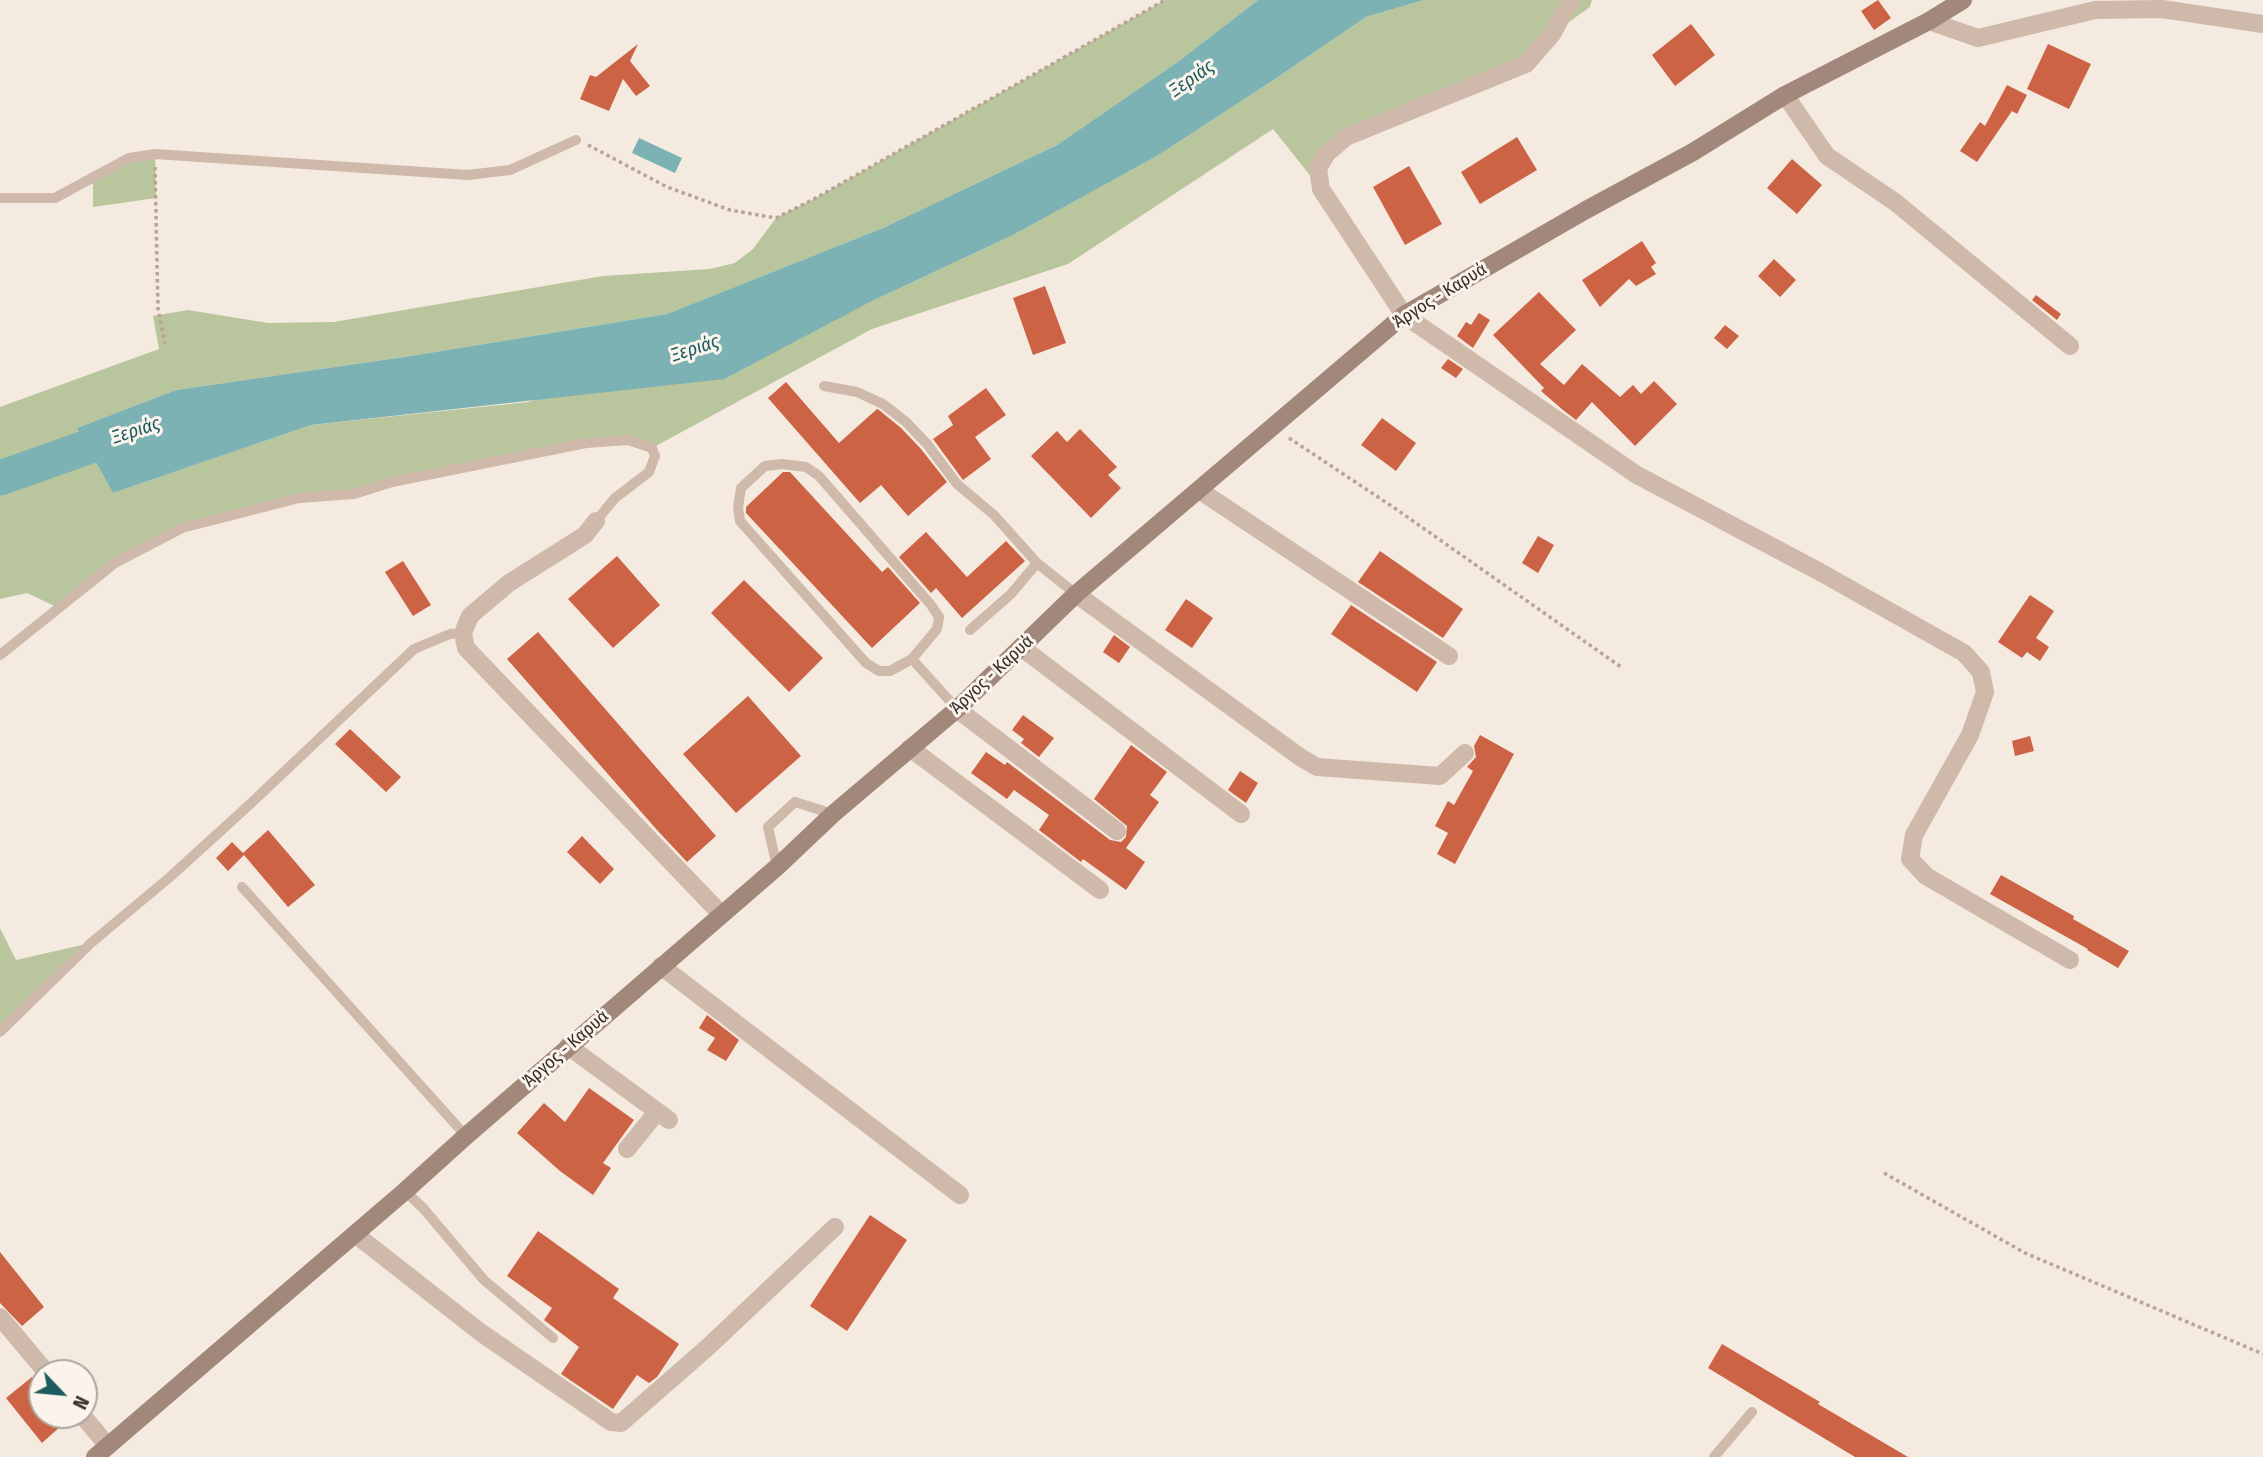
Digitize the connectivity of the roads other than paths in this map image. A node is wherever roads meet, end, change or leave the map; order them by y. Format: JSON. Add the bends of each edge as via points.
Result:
{"nodes":[{"id":1,"x":1571,"y":0,"type":"edge"},
{"id":2,"x":1963,"y":0,"type":"edge"},
{"id":3,"x":1930,"y":21,"type":"junction"},
{"id":4,"x":2263,"y":24,"type":"edge"},
{"id":5,"x":1785,"y":95,"type":"junction"},
{"id":6,"x":576,"y":140,"type":"road end"},
{"id":7,"x":0,"y":198,"type":"edge"},
{"id":8,"x":1404,"y":314,"type":"junction"},
{"id":9,"x":2070,"y":346,"type":"dead end"},
{"id":10,"x":824,"y":386,"type":"dead end"},
{"id":11,"x":1199,"y":490,"type":"junction"},
{"id":12,"x":596,"y":521,"type":"joint"},
{"id":13,"x":1037,"y":563,"type":"junction"},
{"id":14,"x":1076,"y":594,"type":"junction"},
{"id":15,"x":970,"y":630,"type":"dead end"},
{"id":16,"x":463,"y":633,"type":"junction"},
{"id":17,"x":1021,"y":647,"type":"junction"},
{"id":18,"x":0,"y":655,"type":"edge"},
{"id":19,"x":1449,"y":656,"type":"dead end"},
{"id":20,"x":912,"y":659,"type":"junction"},
{"id":21,"x":957,"y":709,"type":"junction"},
{"id":22,"x":910,"y":748,"type":"junction"},
{"id":23,"x":1465,"y":753,"type":"dead end"},
{"id":24,"x":833,"y":814,"type":"junction"},
{"id":25,"x":1241,"y":814,"type":"dead end"},
{"id":26,"x":1116,"y":831,"type":"dead end"},
{"id":27,"x":777,"y":867,"type":"junction"},
{"id":28,"x":242,"y":887,"type":"dead end"},
{"id":29,"x":1100,"y":890,"type":"dead end"},
{"id":30,"x":721,"y":914,"type":"junction"},
{"id":31,"x":2070,"y":960,"type":"dead end"},
{"id":32,"x":661,"y":966,"type":"junction"},
{"id":33,"x":0,"y":1018,"type":"edge"},
{"id":34,"x":2,"y":1031,"type":"edge"},
{"id":35,"x":568,"y":1046,"type":"junction"},
{"id":36,"x":466,"y":1136,"type":"junction"},
{"id":37,"x":627,"y":1149,"type":"dead end"},
{"id":38,"x":405,"y":1191,"type":"junction"},
{"id":39,"x":960,"y":1195,"type":"dead end"},
{"id":40,"x":835,"y":1227,"type":"dead end"},
{"id":41,"x":355,"y":1234,"type":"junction"},
{"id":42,"x":0,"y":1317,"type":"edge"},
{"id":43,"x":553,"y":1338,"type":"dead end"},
{"id":44,"x":35,"y":1359,"type":"edge"},
{"id":45,"x":1752,"y":1412,"type":"dead end"},
{"id":46,"x":89,"y":1429,"type":"edge"},
{"id":47,"x":101,"y":1452,"type":"edge"},
{"id":48,"x":1714,"y":1457,"type":"edge"}],
"edges":[{"from":1,"to":8,"type":"street","via":[[1552,34],[1526,64],[1346,137],[1318,168],[1321,189]]},
{"from":2,"to":3,"type":"main road","name":"Άργος - Καρυά"},
{"from":3,"to":4,"type":"street","via":[[1978,38],[2095,10],[2162,9]]},
{"from":3,"to":5,"type":"main road","name":"Άργος - Καρυά"},
{"from":5,"to":8,"type":"main road","name":"Άργος - Καρυά","via":[[1693,152]]},
{"from":5,"to":9,"type":"street","via":[[1827,156],[1895,202]]},
{"from":6,"to":7,"type":"lane","via":[[510,170],[468,174],[155,154],[129,158],[55,198]]},
{"from":8,"to":11,"type":"main road","name":"Άργος - Καρυά"},
{"from":8,"to":31,"type":"street","via":[[1637,475],[1964,653],[1981,672],[1985,692],[1970,735],[1914,835],[1910,859],[1926,876]]},
{"from":10,"to":13,"type":"lane","via":[[857,392],[906,422],[957,484],[994,515]]},
{"from":11,"to":14,"type":"main road","name":"Άργος - Καρυά"},
{"from":11,"to":19,"type":"street"},
{"from":12,"to":16,"type":"street","via":[[585,536],[509,583],[470,616]]},
{"from":12,"to":18,"type":"lane","via":[[615,498],[649,472],[655,456],[652,448],[628,440],[586,443],[392,482],[354,494],[299,498],[182,528],[116,563]]},
{"from":13,"to":14,"type":"lane"},
{"from":13,"to":15,"type":"lane"},
{"from":14,"to":17,"type":"main road","name":"Άργος - Καρυά"},
{"from":14,"to":23,"type":"street","via":[[1317,767],[1440,776]]},
{"from":16,"to":30,"type":"street","via":[[466,648]]},
{"from":16,"to":34,"type":"lane","via":[[414,649],[170,877],[91,943]]},
{"from":17,"to":21,"type":"main road","name":"Άργος - Καρυά"},
{"from":17,"to":25,"type":"street"},
{"from":20,"to":20,"type":"lane","via":[[890,671],[866,663],[740,521],[741,488],[765,466],[806,467],[819,476],[932,605],[939,617],[937,629]]},
{"from":20,"to":21,"type":"lane"},
{"from":21,"to":22,"type":"main road","name":"Άργος - Καρυά"},
{"from":21,"to":26,"type":"street"},
{"from":22,"to":24,"type":"main road","name":"Άργος - Καρυά"},
{"from":22,"to":29,"type":"street"},
{"from":24,"to":27,"type":"main road","name":"Άργος - Καρυά"},
{"from":24,"to":27,"type":"lane","via":[[795,802],[768,827]]},
{"from":27,"to":30,"type":"main road","name":"Άργος - Καρυά"},
{"from":28,"to":36,"type":"lane"},
{"from":30,"to":32,"type":"main road","name":"Άργος - Καρυά"},
{"from":32,"to":35,"type":"main road","name":"Άργος - Καρυά"},
{"from":32,"to":39,"type":"street"},
{"from":33,"to":34,"type":"lane"},
{"from":35,"to":36,"type":"main road","name":"Άργος - Καρυά"},
{"from":35,"to":37,"type":"street","via":[[663,1116]]},
{"from":36,"to":38,"type":"main road","name":"Άργος - Καρυά"},
{"from":38,"to":41,"type":"main road","name":"Άργος - Καρυά"},
{"from":38,"to":43,"type":"lane","via":[[484,1280]]},
{"from":40,"to":41,"type":"street","via":[[621,1423],[611,1422],[480,1332]]},
{"from":41,"to":47,"type":"main road","name":"Άργος - Καρυά"},
{"from":42,"to":44,"type":"street"},
{"from":45,"to":48,"type":"lane"},
{"from":46,"to":47,"type":"street"}]}
